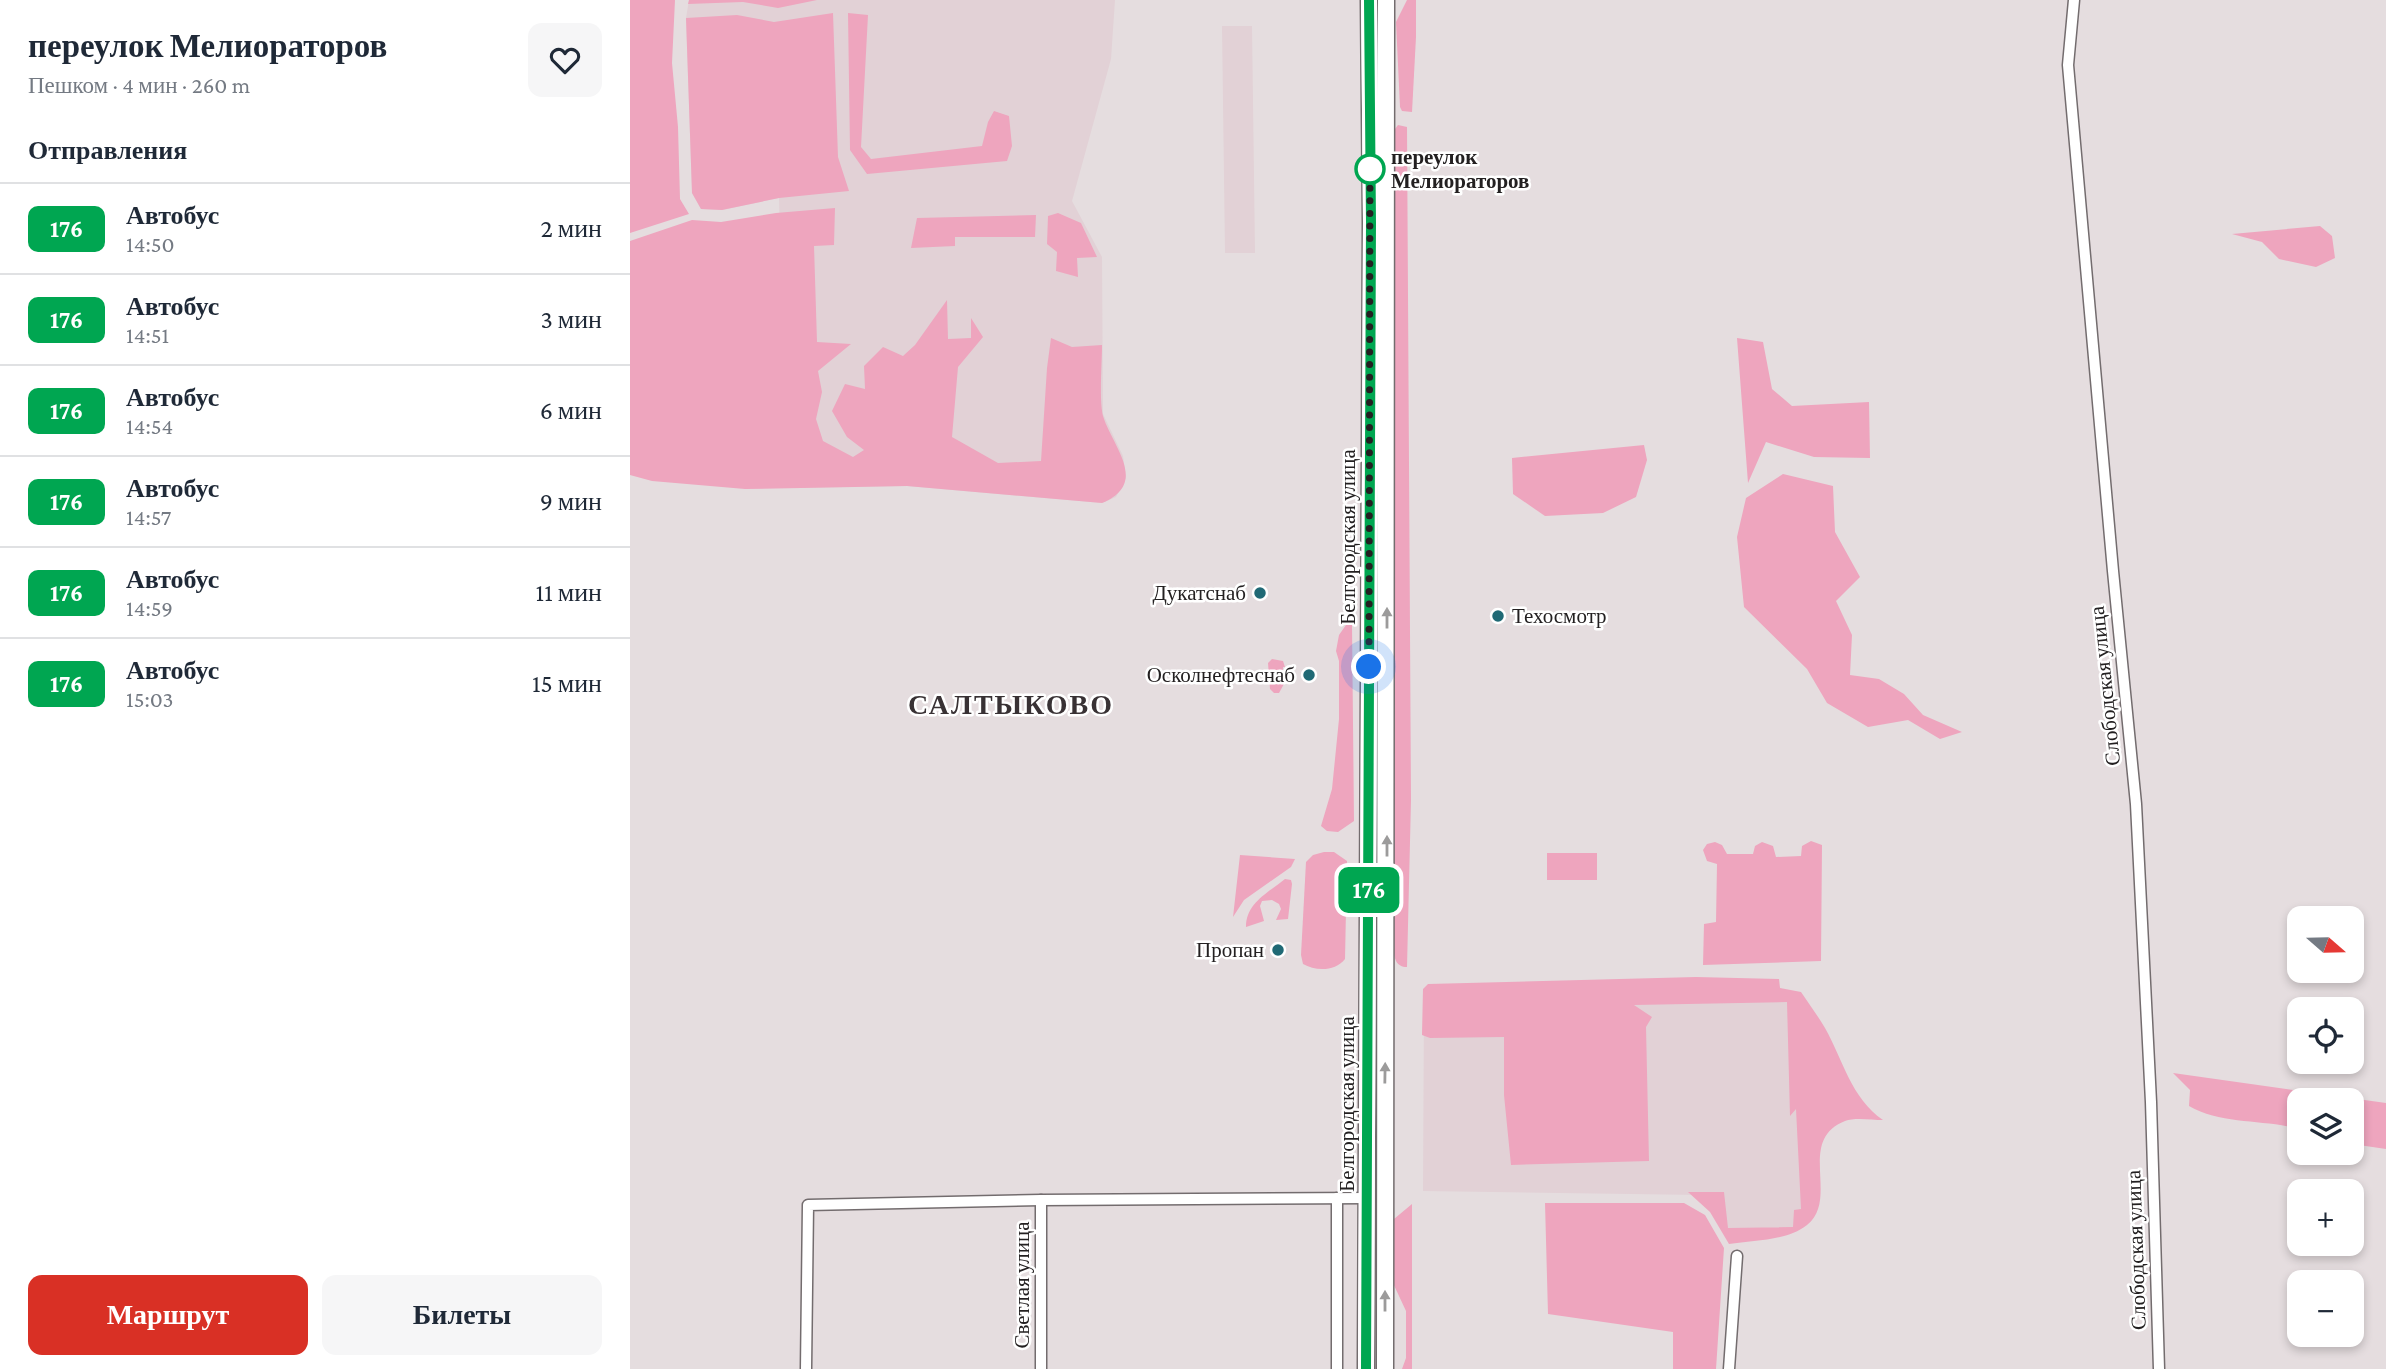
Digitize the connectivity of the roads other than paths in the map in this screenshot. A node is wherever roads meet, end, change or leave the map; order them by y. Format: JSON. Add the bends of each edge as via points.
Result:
{"nodes":[{"id":1,"x":1369,"y":0,"type":"edge"},
{"id":2,"x":1386,"y":0,"type":"edge"},
{"id":3,"x":2074,"y":0,"type":"edge"},
{"id":4,"x":1337,"y":1198,"type":"junction"},
{"id":5,"x":1367,"y":1198,"type":"junction"},
{"id":6,"x":1041,"y":1200,"type":"junction"},
{"id":7,"x":1737,"y":1256,"type":"dead end"},
{"id":8,"x":806,"y":1369,"type":"edge"},
{"id":9,"x":1041,"y":1369,"type":"edge"},
{"id":10,"x":1337,"y":1369,"type":"edge"},
{"id":11,"x":1366,"y":1369,"type":"edge"},
{"id":12,"x":1385,"y":1369,"type":"edge"},
{"id":13,"x":1728,"y":1369,"type":"edge"},
{"id":14,"x":2159,"y":1369,"type":"edge"}],
"edges":[{"from":1,"to":5,"type":"main road","name":"Белгородская улица"},
{"from":12,"to":2,"type":"main road","name":"Белгородская улица","one_way":true},
{"from":3,"to":14,"type":"street","name":"Слободская улица","via":[[2068,65],[2136,804]]},
{"from":4,"to":5,"type":"street"},
{"from":4,"to":6,"type":"street"},
{"from":4,"to":10,"type":"street"},
{"from":5,"to":11,"type":"main road","name":"Белгородская улица"},
{"from":6,"to":8,"type":"street","via":[[808,1205]]},
{"from":6,"to":9,"type":"street","name":"Светлая улица"},
{"from":7,"to":13,"type":"street"}]}
